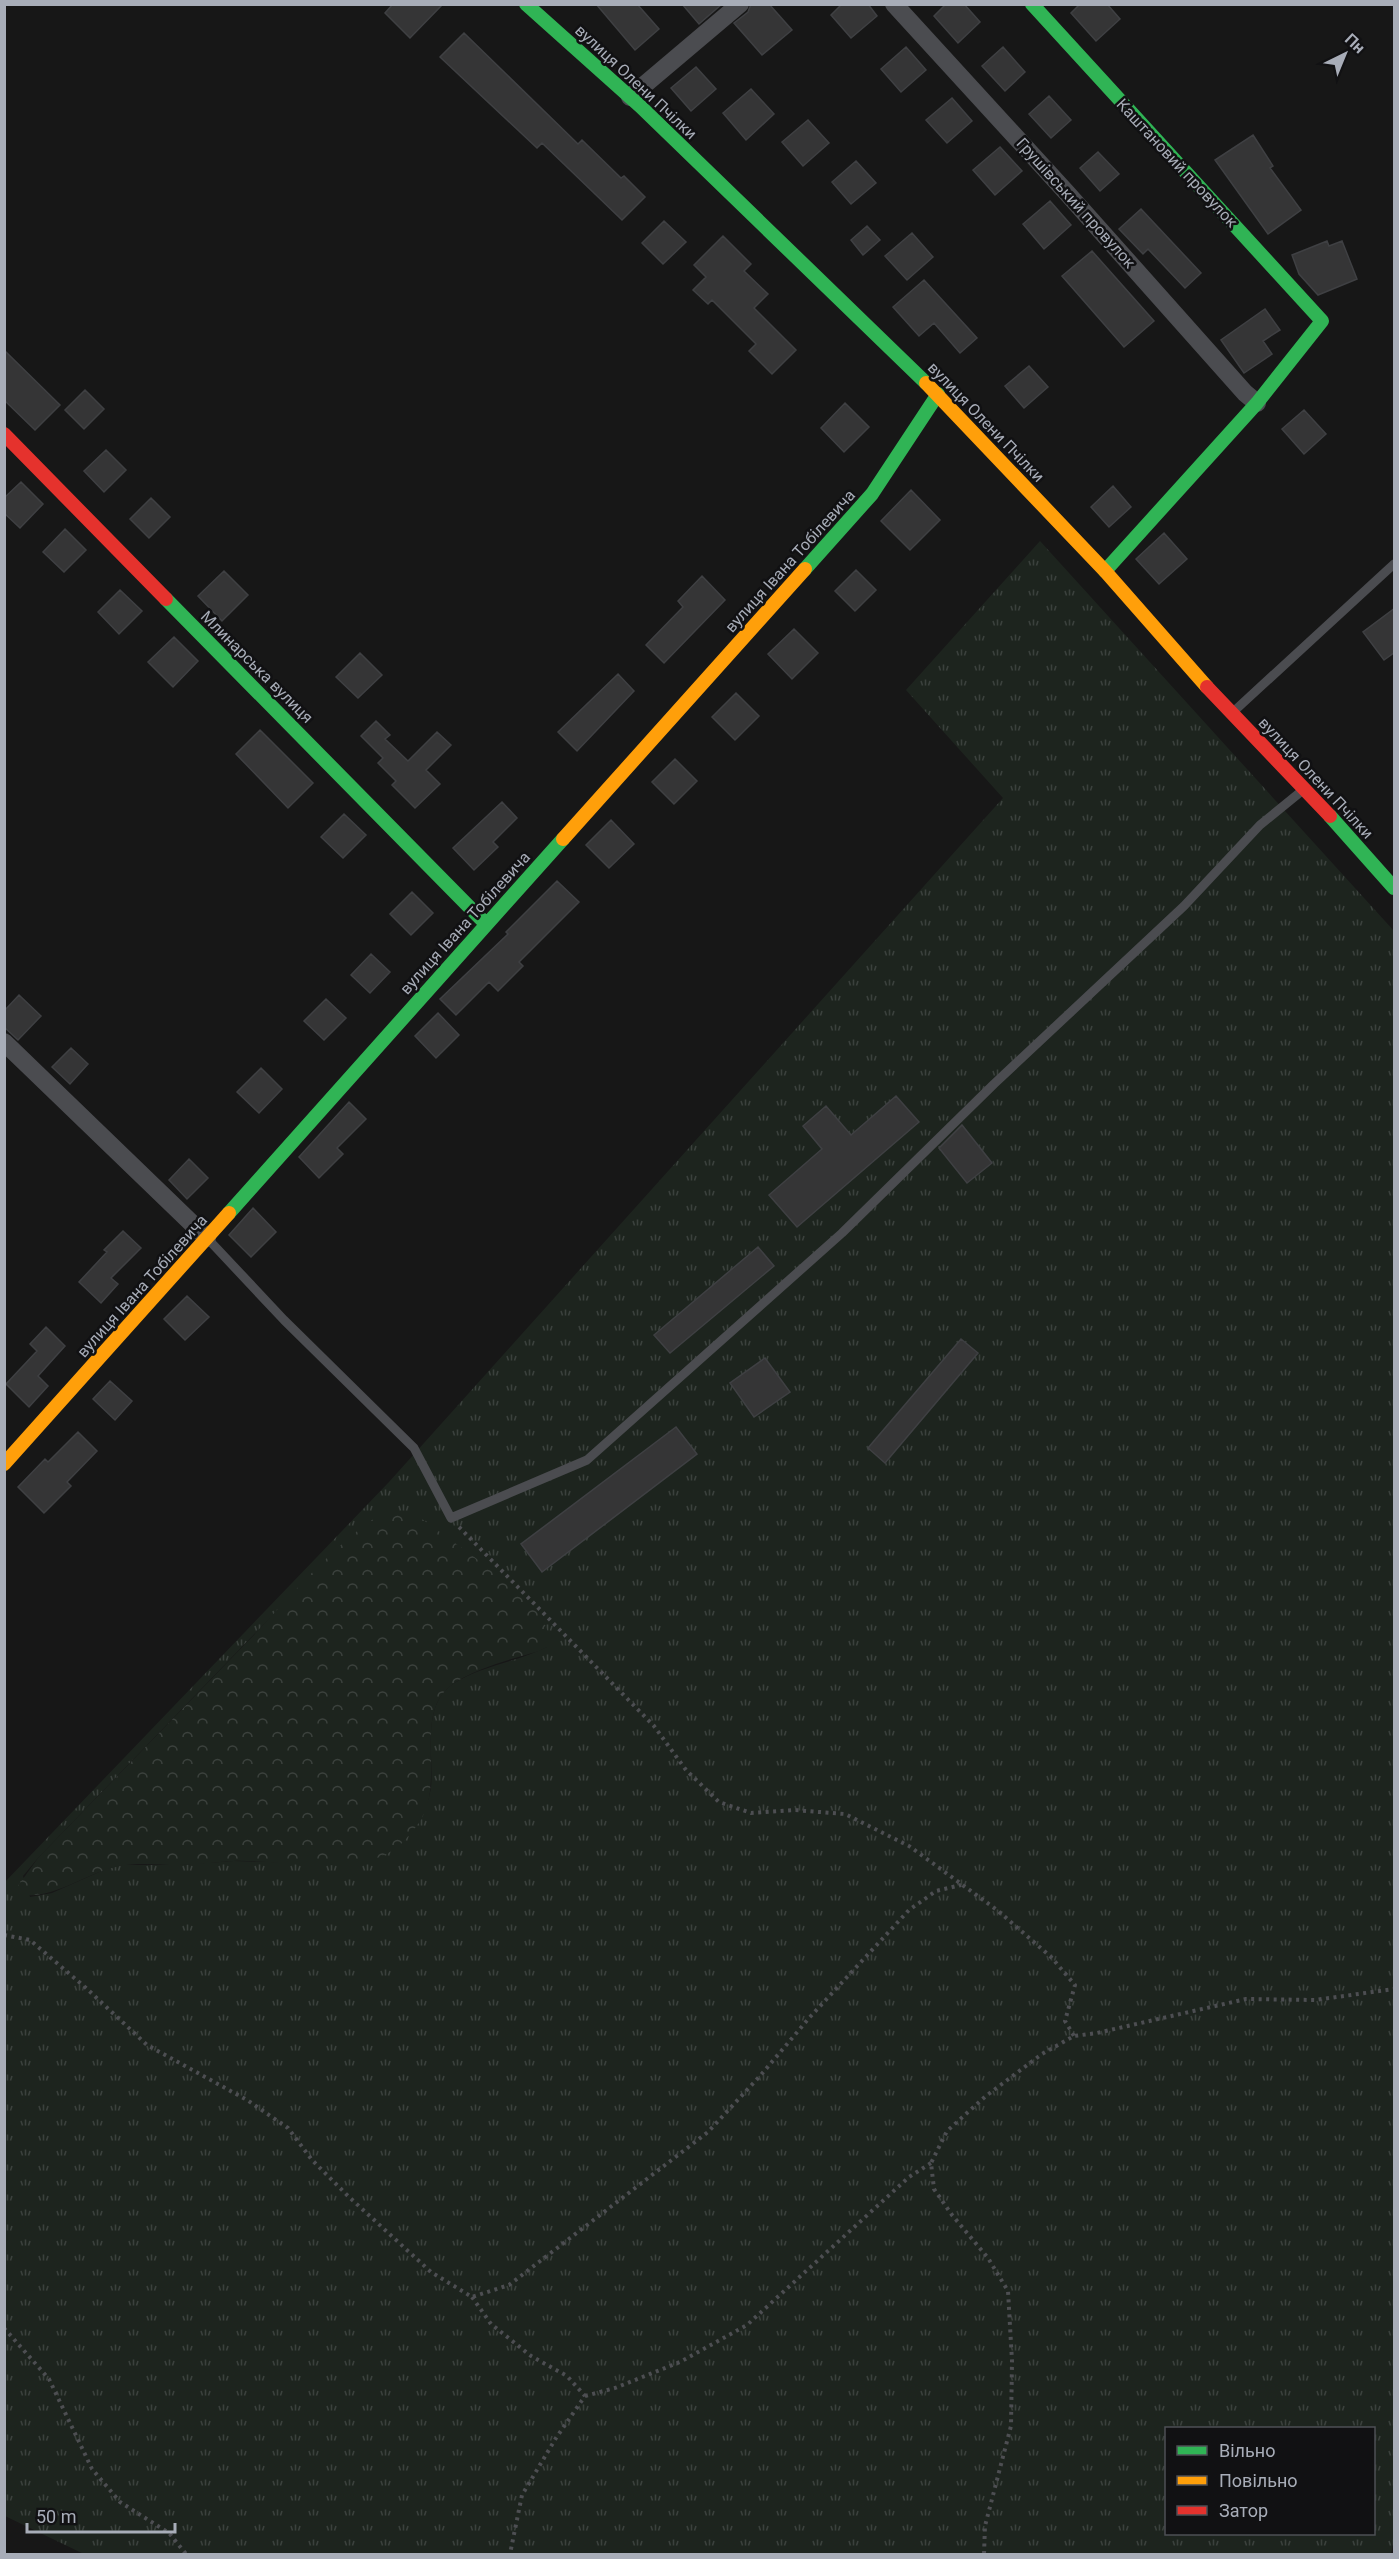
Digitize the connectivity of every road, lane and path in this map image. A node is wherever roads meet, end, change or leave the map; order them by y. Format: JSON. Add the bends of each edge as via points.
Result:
{"nodes":[{"id":1,"x":526,"y":4,"type":"edge"},
{"id":2,"x":740,"y":4,"type":"edge"},
{"id":3,"x":894,"y":4,"type":"edge"},
{"id":4,"x":1032,"y":4,"type":"edge"},
{"id":5,"x":630,"y":97,"type":"junction"},
{"id":6,"x":938,"y":394,"type":"junction"},
{"id":7,"x":1257,"y":402,"type":"junction"},
{"id":8,"x":4,"y":434,"type":"edge"},
{"id":9,"x":1395,"y":564,"type":"edge"},
{"id":10,"x":1105,"y":571,"type":"junction"},
{"id":11,"x":1231,"y":714,"type":"junction"},
{"id":12,"x":1305,"y":788,"type":"junction"},
{"id":13,"x":1395,"y":888,"type":"edge"},
{"id":14,"x":486,"y":924,"type":"junction"},
{"id":15,"x":4,"y":1042,"type":"edge"},
{"id":16,"x":207,"y":1238,"type":"junction"},
{"id":17,"x":4,"y":1464,"type":"edge"},
{"id":18,"x":450,"y":1518,"type":"junction"},
{"id":19,"x":960,"y":1885,"type":"junction"},
{"id":20,"x":4,"y":1935,"type":"edge"},
{"id":21,"x":1395,"y":1989,"type":"edge"},
{"id":22,"x":1074,"y":2036,"type":"junction"},
{"id":23,"x":931,"y":2163,"type":"junction"},
{"id":24,"x":472,"y":2297,"type":"junction"},
{"id":25,"x":4,"y":2328,"type":"edge"},
{"id":26,"x":585,"y":2396,"type":"junction"},
{"id":27,"x":186,"y":2554,"type":"edge"},
{"id":28,"x":510,"y":2554,"type":"edge"},
{"id":29,"x":984,"y":2554,"type":"edge"}],
"edges":[{"from":1,"to":5,"type":"street","name":"вулиця Олени Пчілки"},
{"from":2,"to":5,"type":"street"},
{"from":3,"to":7,"type":"street","name":"Грушівський провулок"},
{"from":4,"to":7,"type":"street","name":"Каштановий провулок","via":[[1322,321]]},
{"from":5,"to":6,"type":"street","name":"вулиця Олени Пчілки"},
{"from":6,"to":10,"type":"street","name":"вулиця Олени Пчілки"},
{"from":6,"to":14,"type":"street","name":"вулиця Івана Тобілевича","via":[[872,494]]},
{"from":7,"to":10,"type":"street"},
{"from":8,"to":14,"type":"street","name":"Млинарська вулиця"},
{"from":9,"to":11,"type":"lane"},
{"from":10,"to":11,"type":"street","name":"вулиця Олени Пчілки"},
{"from":11,"to":12,"type":"street","name":"вулиця Олени Пчілки"},
{"from":12,"to":13,"type":"street","name":"вулиця Олени Пчілки"},
{"from":12,"to":18,"type":"lane","via":[[1260,825],[1184,906],[842,1233],[587,1461]]},
{"from":14,"to":16,"type":"street","name":"вулиця Івана Тобілевича"},
{"from":15,"to":16,"type":"street"},
{"from":16,"to":17,"type":"street","name":"вулиця Івана Тобілевича"},
{"from":16,"to":18,"type":"lane","via":[[414,1448]]},
{"from":18,"to":19,"type":"path","via":[[654,1726],[687,1770],[719,1802],[751,1812],[845,1814],[909,1846]]},
{"from":19,"to":22,"type":"path","via":[[997,1910],[1051,1957],[1075,1985],[1065,2021]]},
{"from":19,"to":24,"type":"path","via":[[936,1891],[909,1910],[708,2132],[509,2285]]},
{"from":20,"to":24,"type":"path","via":[[30,1940],[147,2045],[247,2100],[288,2128],[312,2160],[365,2212],[431,2271]]},
{"from":21,"to":22,"type":"path","via":[[1315,2000],[1246,1999]]},
{"from":22,"to":23,"type":"path","via":[[1042,2054],[986,2096],[947,2132]]},
{"from":23,"to":26,"type":"path","via":[[909,2178],[747,2325],[680,2362]]},
{"from":23,"to":29,"type":"path","via":[[934,2189],[988,2258],[1008,2291],[1011,2426],[985,2526]]},
{"from":24,"to":26,"type":"path","via":[[491,2324],[531,2356],[567,2376]]},
{"from":25,"to":27,"type":"path","via":[[49,2379],[92,2469],[120,2502],[169,2533]]},
{"from":26,"to":28,"type":"path","via":[[522,2495]]}]}
